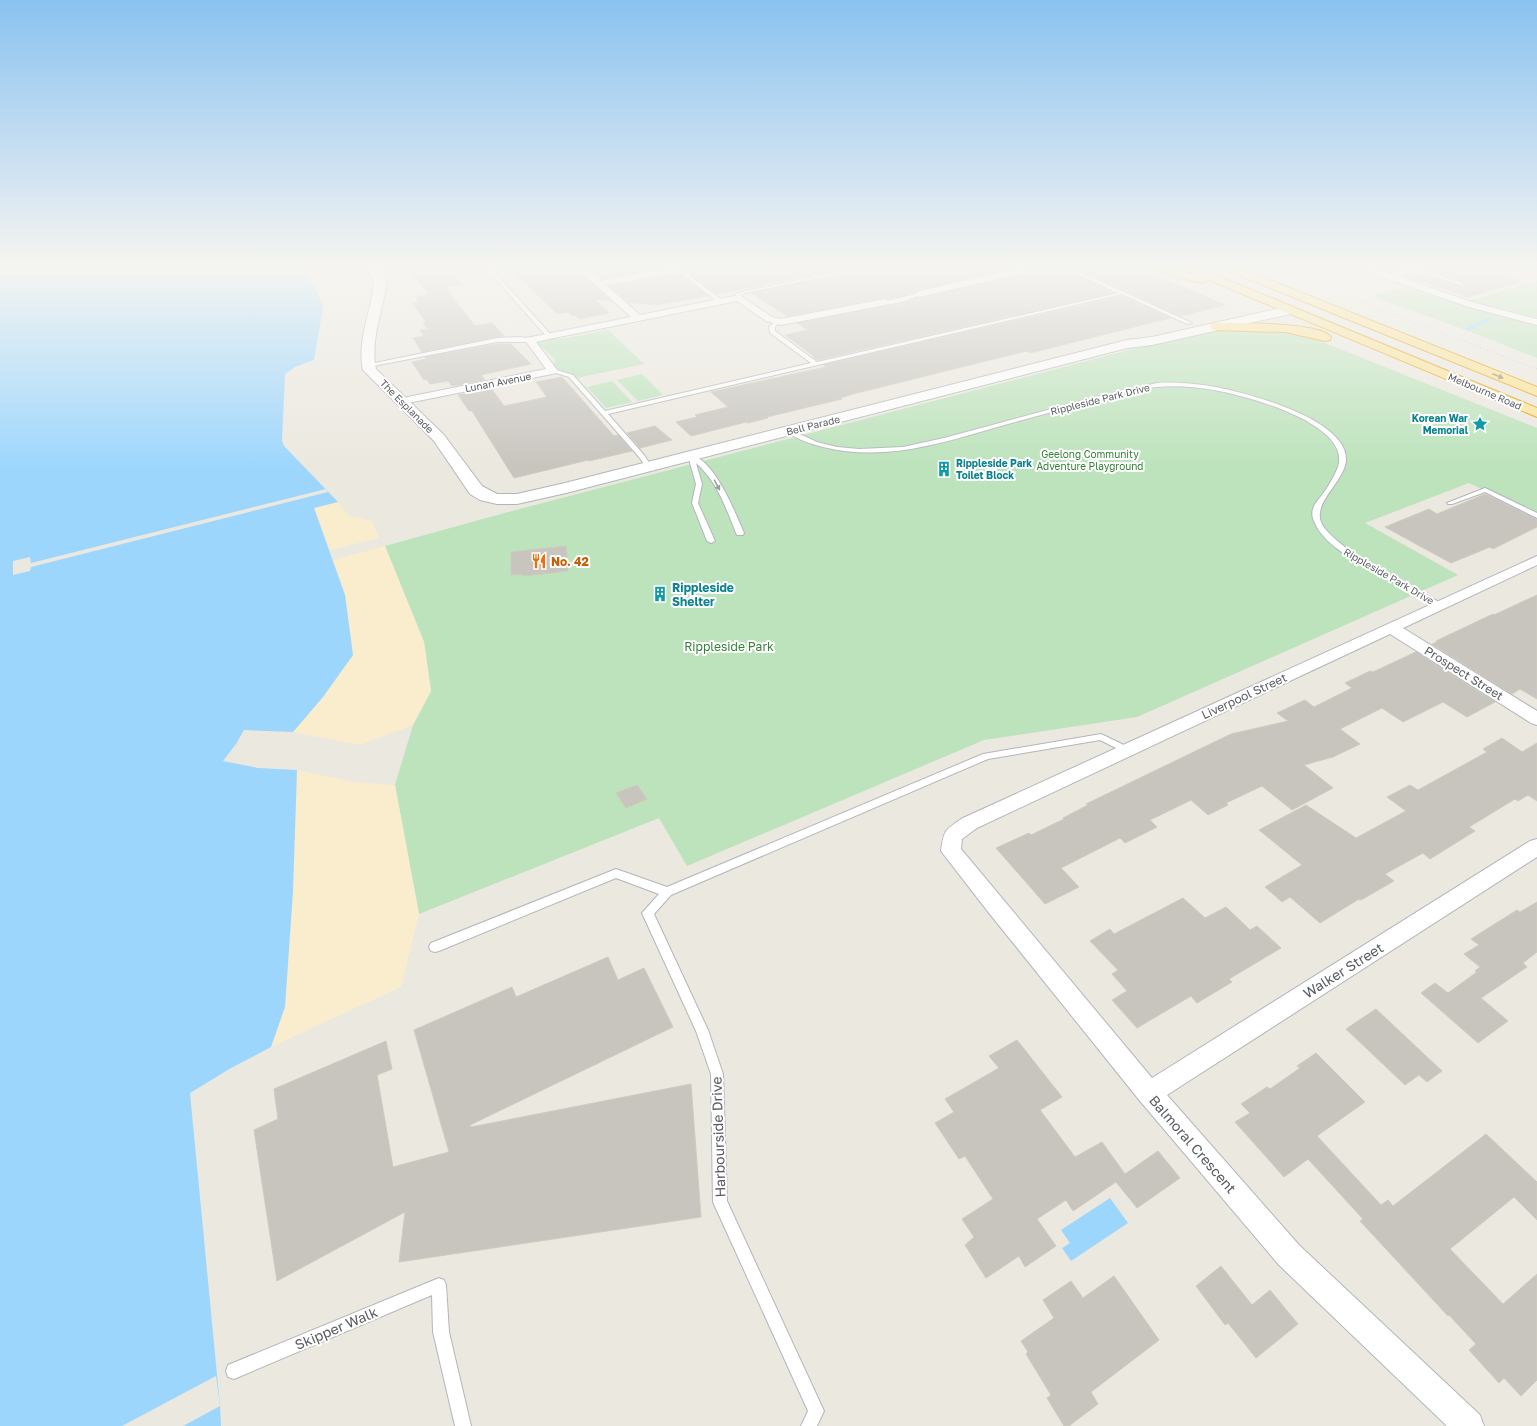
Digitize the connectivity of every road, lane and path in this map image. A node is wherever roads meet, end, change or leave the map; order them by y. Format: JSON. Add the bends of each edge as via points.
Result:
{"nodes":[{"id":1,"x":371,"y":335,"type":"edge"},
{"id":2,"x":555,"y":335,"type":"edge"},
{"id":3,"x":776,"y":335,"type":"edge"},
{"id":4,"x":943,"y":335,"type":"edge"},
{"id":5,"x":1147,"y":335,"type":"edge"},
{"id":6,"x":1182,"y":335,"type":"edge"},
{"id":7,"x":1317,"y":335,"type":"edge"},
{"id":8,"x":1349,"y":335,"type":"edge"},
{"id":9,"x":1396,"y":335,"type":"edge"},
{"id":10,"x":548,"y":336,"type":"joint"},
{"id":11,"x":530,"y":340,"type":"junction"},
{"id":12,"x":1127,"y":344,"type":"junction"},
{"id":13,"x":816,"y":364,"type":"junction"},
{"id":14,"x":368,"y":365,"type":"junction"},
{"id":15,"x":553,"y":371,"type":"junction"},
{"id":16,"x":1537,"y":392,"type":"edge"},
{"id":17,"x":403,"y":401,"type":"junction"},
{"id":18,"x":604,"y":412,"type":"junction"},
{"id":19,"x":1537,"y":413,"type":"edge"},
{"id":20,"x":1537,"y":424,"type":"edge"},
{"id":21,"x":790,"y":430,"type":"junction"},
{"id":22,"x":691,"y":456,"type":"junction"},
{"id":23,"x":649,"y":467,"type":"junction"},
{"id":24,"x":497,"y":498,"type":"joint"},
{"id":25,"x":1450,"y":503,"type":"dead end"},
{"id":26,"x":1537,"y":516,"type":"edge"},
{"id":27,"x":740,"y":533,"type":"dead end"},
{"id":28,"x":711,"y":541,"type":"dead end"},
{"id":29,"x":1537,"y":560,"type":"edge"},
{"id":30,"x":1438,"y":605,"type":"junction"},
{"id":31,"x":1391,"y":628,"type":"junction"},
{"id":32,"x":1537,"y":719,"type":"edge"},
{"id":33,"x":1127,"y":750,"type":"junction"},
{"id":34,"x":953,"y":835,"type":"joint"},
{"id":35,"x":1537,"y":848,"type":"edge"},
{"id":36,"x":667,"y":892,"type":"junction"},
{"id":37,"x":436,"y":947,"type":"dead end"},
{"id":38,"x":1149,"y":1093,"type":"junction"},
{"id":39,"x":234,"y":1371,"type":"dead end"},
{"id":40,"x":463,"y":1426,"type":"edge"},
{"id":41,"x":809,"y":1426,"type":"edge"},
{"id":42,"x":1469,"y":1426,"type":"edge"}],
"edges":[{"from":1,"to":14,"type":"street"},
{"from":2,"to":10,"type":"street"},
{"from":3,"to":13,"type":"lane"},
{"from":4,"to":13,"type":"lane"},
{"from":5,"to":12,"type":"street","name":"Bell Parade"},
{"from":6,"to":12,"type":"street","name":"Bell Parade"},
{"from":7,"to":20,"type":"highway"},
{"from":8,"to":19,"type":"highway","name":"Melbourne Road"},
{"from":9,"to":16,"type":"highway","name":"Melbourne Road","one_way":true},
{"from":10,"to":11,"type":"street"},
{"from":11,"to":14,"type":"lane","via":[[497,340]]},
{"from":11,"to":15,"type":"street","name":"Lunan Avenue"},
{"from":12,"to":21,"type":"street","name":"Bell Parade"},
{"from":13,"to":18,"type":"lane"},
{"from":14,"to":17,"type":"street","name":"The Esplanade","via":[[370,370]]},
{"from":15,"to":17,"type":"street","name":"Lunan Avenue"},
{"from":15,"to":18,"type":"lane","via":[[571,376]]},
{"from":17,"to":24,"type":"street","name":"The Esplanade","via":[[439,438],[476,490],[486,496]]},
{"from":18,"to":23,"type":"lane"},
{"from":21,"to":22,"type":"street","name":"Bell Parade"},
{"from":21,"to":30,"type":"lane","name":"Rippleside Park Drive","via":[[815,443],[851,451],[898,451],[1156,385],[1177,384],[1216,388],[1258,399],[1295,413],[1321,428],[1334,439],[1340,449],[1343,462],[1316,509],[1324,533],[1348,553]]},
{"from":22,"to":23,"type":"street","name":"Bell Parade"},
{"from":22,"to":27,"type":"lane","one_way":true,"via":[[702,464],[715,480]]},
{"from":22,"to":28,"type":"lane","via":[[699,484],[695,503]]},
{"from":23,"to":24,"type":"street","name":"Bell Parade","via":[[540,494]]},
{"from":25,"to":26,"type":"lane","via":[[1485,490]]},
{"from":29,"to":30,"type":"street","name":"Liverpool Street"},
{"from":30,"to":31,"type":"street","name":"Liverpool Street"},
{"from":31,"to":32,"type":"street","name":"Prospect Street"},
{"from":31,"to":33,"type":"street","name":"Liverpool Street"},
{"from":33,"to":34,"type":"street","name":"Liverpool Street","via":[[970,822]]},
{"from":33,"to":36,"type":"lane","via":[[1101,737],[986,756]]},
{"from":34,"to":38,"type":"street","name":"Balmoral Crescent","via":[[952,851]]},
{"from":35,"to":38,"type":"street","name":"Walker Street"},
{"from":36,"to":37,"type":"lane","via":[[616,873]]},
{"from":36,"to":41,"type":"lane","name":"Harbourside Drive","via":[[648,913],[702,1030],[717,1074],[720,1202],[816,1411]]},
{"from":38,"to":42,"type":"street","name":"Balmoral Crescent","via":[[1289,1255]]},
{"from":39,"to":40,"type":"lane","name":"Skipper Walk","via":[[439,1285],[441,1332]]}]}
